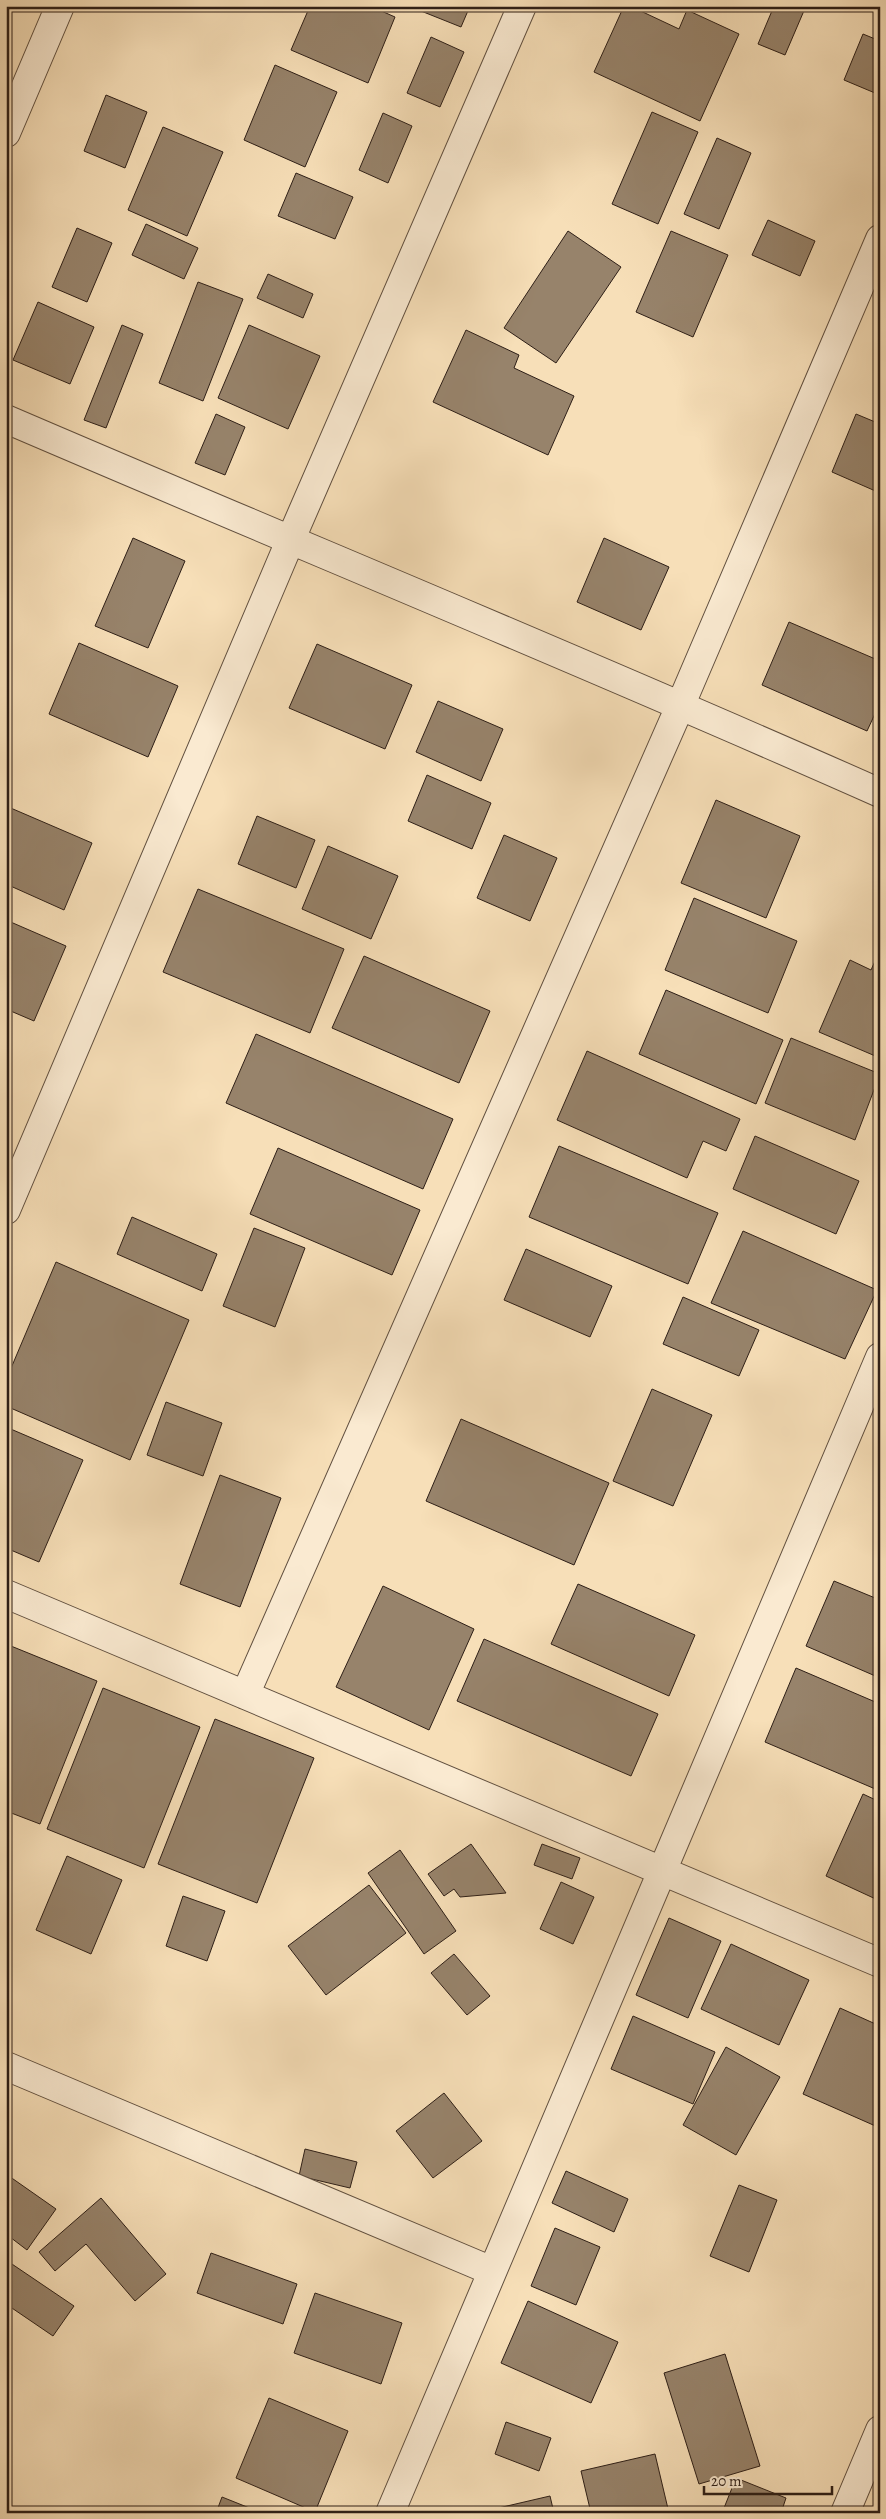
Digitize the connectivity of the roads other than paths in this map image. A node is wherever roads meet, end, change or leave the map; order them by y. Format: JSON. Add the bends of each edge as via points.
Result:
{"nodes":[{"id":1,"x":60,"y":6,"type":"edge"},
{"id":2,"x":522,"y":6,"type":"edge"},
{"id":3,"x":6,"y":133,"type":"edge"},
{"id":4,"x":880,"y":238,"type":"edge"},
{"id":5,"x":6,"y":419,"type":"edge"},
{"id":6,"x":290,"y":541,"type":"junction"},
{"id":7,"x":681,"y":704,"type":"junction"},
{"id":8,"x":880,"y":793,"type":"edge"},
{"id":9,"x":6,"y":1210,"type":"edge"},
{"id":10,"x":880,"y":1358,"type":"edge"},
{"id":11,"x":6,"y":1594,"type":"edge"},
{"id":12,"x":245,"y":1695,"type":"junction"},
{"id":13,"x":662,"y":1871,"type":"junction"},
{"id":14,"x":880,"y":1963,"type":"edge"},
{"id":15,"x":6,"y":2066,"type":"edge"},
{"id":16,"x":492,"y":2272,"type":"junction"},
{"id":17,"x":880,"y":2430,"type":"edge"},
{"id":18,"x":390,"y":2513,"type":"edge"},
{"id":19,"x":844,"y":2513,"type":"edge"}],
"edges":[{"from":1,"to":3,"type":"street"},
{"from":2,"to":6,"type":"street"},
{"from":4,"to":7,"type":"street"},
{"from":5,"to":6,"type":"street"},
{"from":6,"to":7,"type":"street"},
{"from":6,"to":9,"type":"street"},
{"from":7,"to":8,"type":"street"},
{"from":7,"to":12,"type":"street"},
{"from":10,"to":13,"type":"street"},
{"from":11,"to":12,"type":"street"},
{"from":12,"to":13,"type":"street"},
{"from":13,"to":14,"type":"street"},
{"from":13,"to":16,"type":"street"},
{"from":15,"to":16,"type":"street"},
{"from":16,"to":18,"type":"street"},
{"from":17,"to":19,"type":"street"}]}
